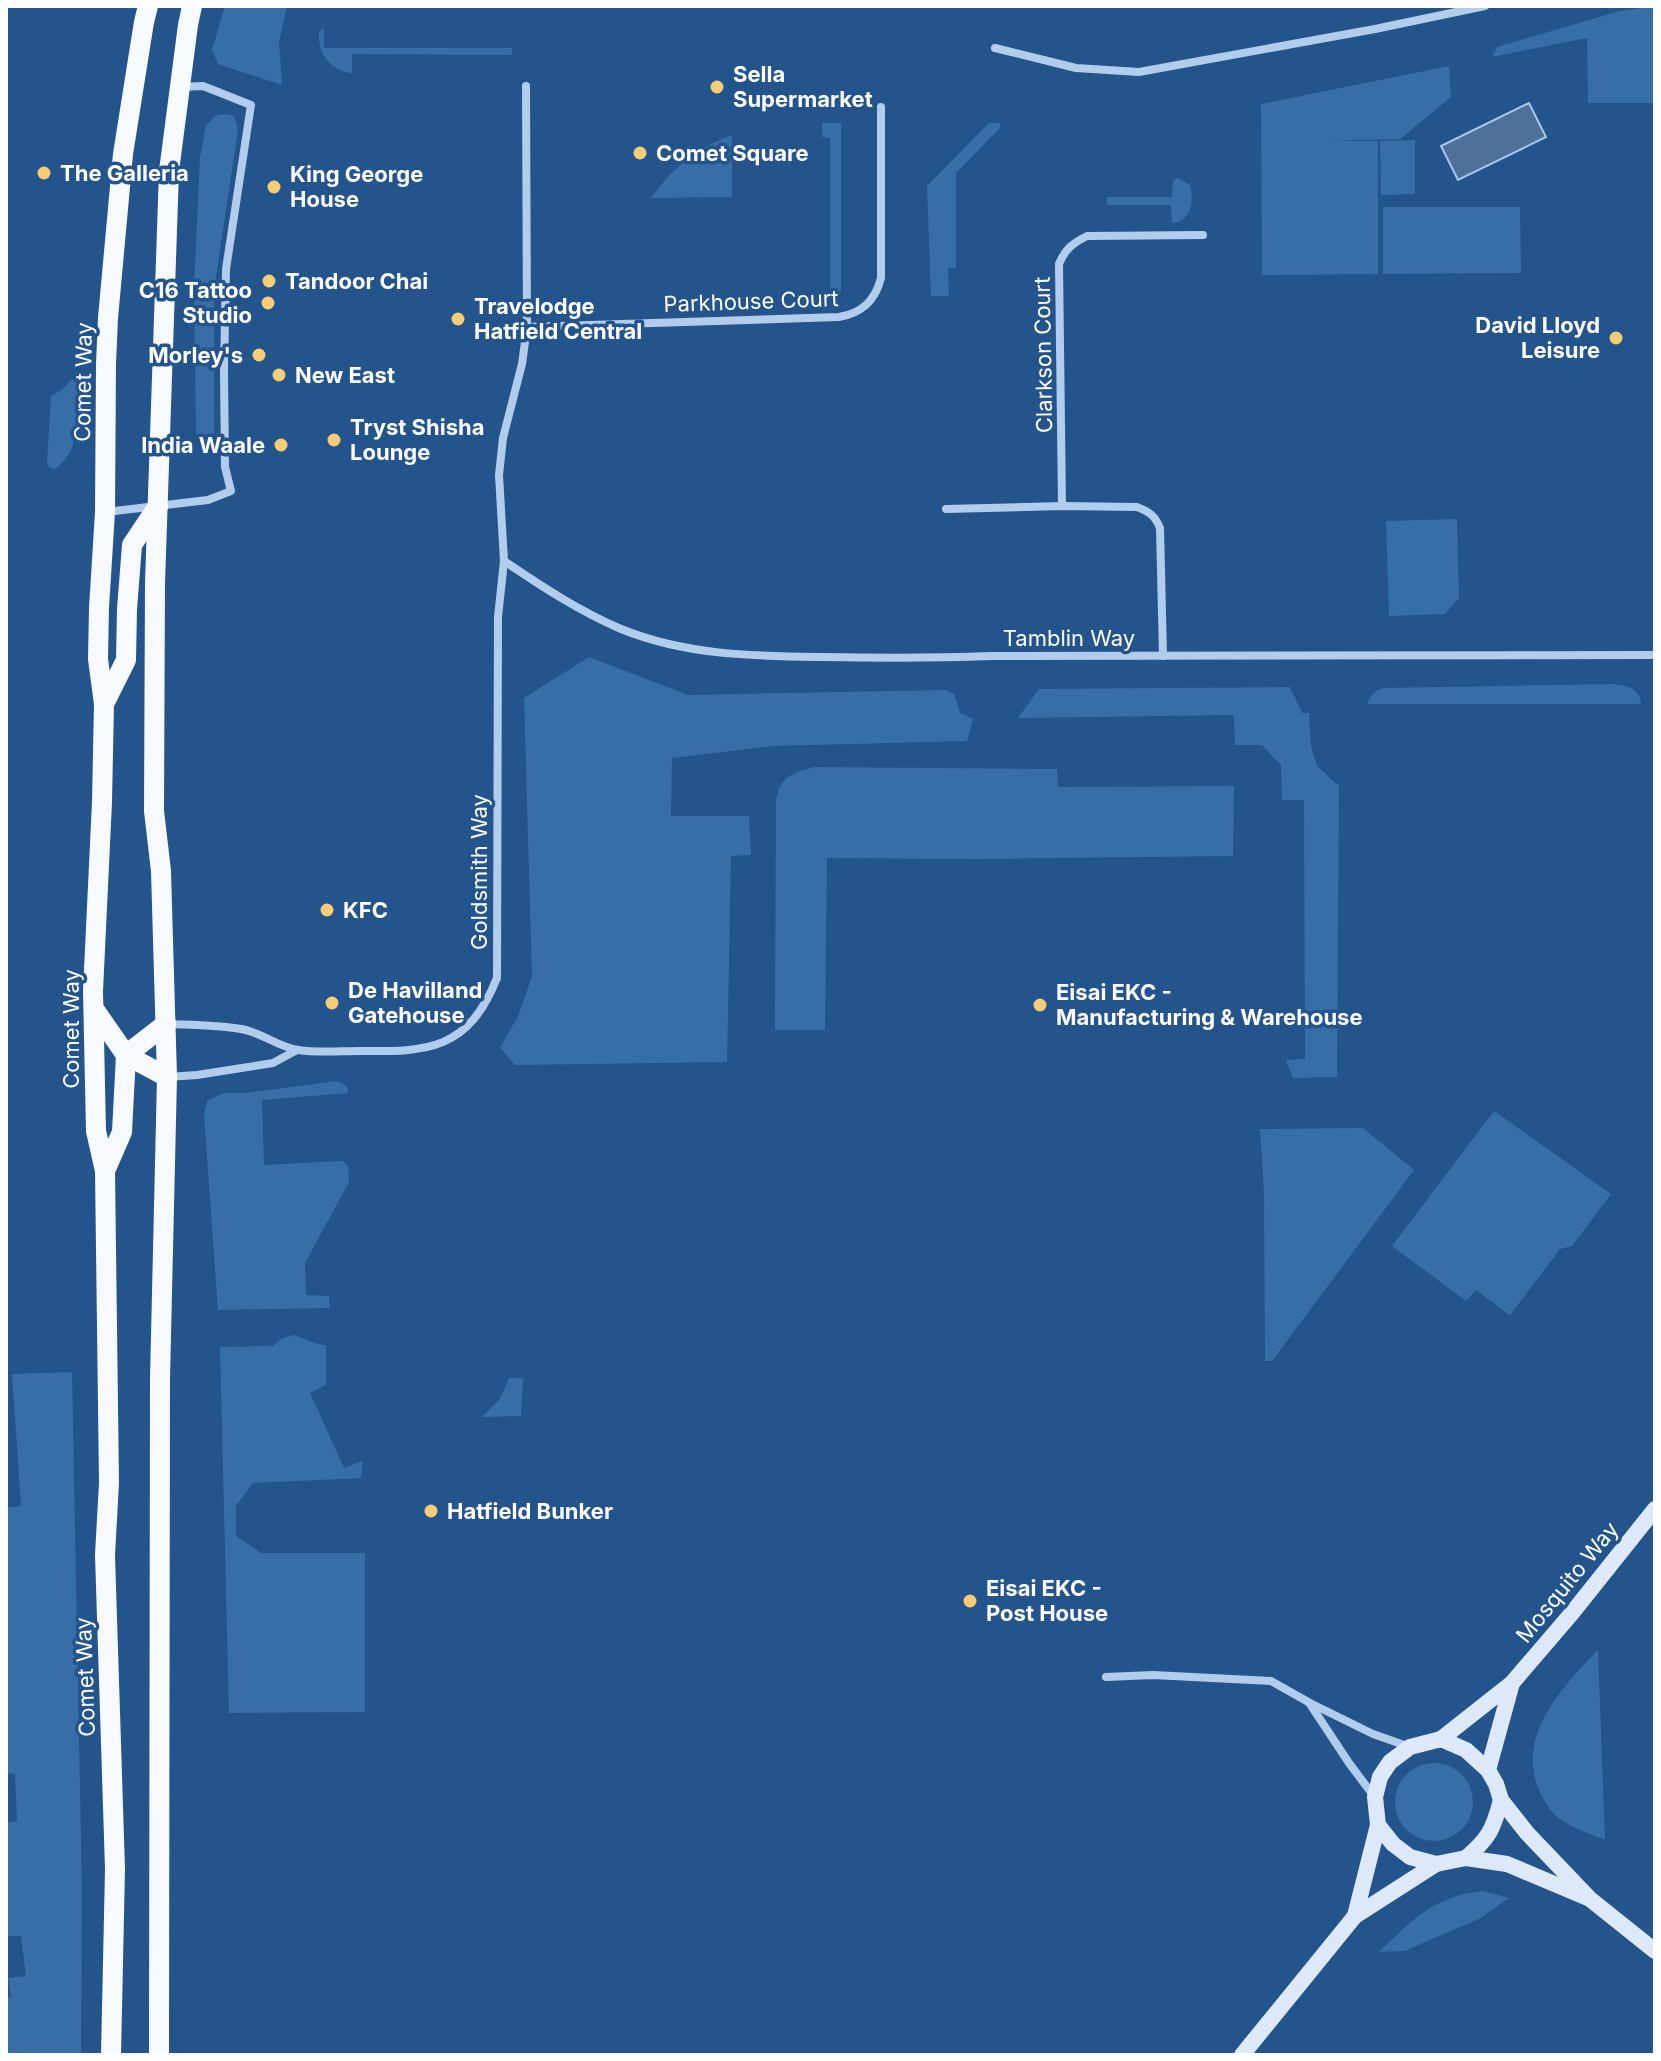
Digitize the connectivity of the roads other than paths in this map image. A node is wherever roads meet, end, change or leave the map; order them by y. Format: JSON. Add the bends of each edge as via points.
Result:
{"nodes":[{"id":1,"x":148,"y":6,"type":"edge"},
{"id":2,"x":192,"y":6,"type":"edge"},
{"id":3,"x":1485,"y":6,"type":"edge"},
{"id":4,"x":995,"y":48,"type":"dead end"},
{"id":5,"x":526,"y":86,"type":"dead end"},
{"id":6,"x":180,"y":87,"type":"junction"},
{"id":7,"x":881,"y":107,"type":"dead end"},
{"id":8,"x":1203,"y":235,"type":"dead end"},
{"id":9,"x":527,"y":327,"type":"junction"},
{"id":10,"x":158,"y":506,"type":"junction"},
{"id":11,"x":1062,"y":506,"type":"junction"},
{"id":12,"x":946,"y":509,"type":"dead end"},
{"id":13,"x":105,"y":512,"type":"junction"},
{"id":14,"x":504,"y":561,"type":"junction"},
{"id":15,"x":1655,"y":655,"type":"edge"},
{"id":16,"x":1163,"y":656,"type":"junction"},
{"id":17,"x":104,"y":704,"type":"junction"},
{"id":18,"x":94,"y":1009,"type":"junction"},
{"id":19,"x":166,"y":1024,"type":"junction"},
{"id":20,"x":297,"y":1050,"type":"junction"},
{"id":21,"x":126,"y":1055,"type":"junction"},
{"id":22,"x":167,"y":1077,"type":"junction"},
{"id":23,"x":105,"y":1171,"type":"junction"},
{"id":24,"x":1655,"y":1509,"type":"edge"},
{"id":25,"x":1106,"y":1677,"type":"dead end"},
{"id":26,"x":1512,"y":1683,"type":"junction"},
{"id":27,"x":1310,"y":1703,"type":"junction"},
{"id":28,"x":1441,"y":1739,"type":"junction"},
{"id":29,"x":1410,"y":1747,"type":"junction"},
{"id":30,"x":1488,"y":1770,"type":"junction"},
{"id":31,"x":1375,"y":1797,"type":"junction"},
{"id":32,"x":1501,"y":1800,"type":"junction"},
{"id":33,"x":1378,"y":1825,"type":"junction"},
{"id":34,"x":1466,"y":1858,"type":"junction"},
{"id":35,"x":1436,"y":1864,"type":"junction"},
{"id":36,"x":1590,"y":1899,"type":"junction"},
{"id":37,"x":1355,"y":1916,"type":"junction"},
{"id":38,"x":1655,"y":1951,"type":"edge"},
{"id":39,"x":111,"y":2055,"type":"edge"},
{"id":40,"x":159,"y":2055,"type":"edge"},
{"id":41,"x":1242,"y":2055,"type":"edge"}],
"edges":[{"from":1,"to":13,"type":"main road","name":"Comet Way","via":[[123,154],[108,318]]},
{"from":2,"to":6,"type":"main road"},
{"from":3,"to":4,"type":"street","via":[[1139,72],[1076,68]]},
{"from":5,"to":9,"type":"street","name":"Goldsmith Way"},
{"from":6,"to":10,"type":"main road","via":[[169,171]]},
{"from":6,"to":10,"type":"street","via":[[203,86],[251,105],[226,276],[225,467],[231,491],[208,500]]},
{"from":7,"to":9,"type":"street","name":"Parkhouse Court","via":[[881,278],[861,311],[839,317]]},
{"from":8,"to":11,"type":"street","name":"Clarkson Court","via":[[1087,236],[1064,251],[1059,264]]},
{"from":9,"to":14,"type":"street","name":"Goldsmith Way","via":[[503,438]]},
{"from":10,"to":13,"type":"street"},
{"from":10,"to":17,"type":"main road","via":[[132,545],[126,660]]},
{"from":10,"to":19,"type":"main road","via":[[154,811]]},
{"from":11,"to":12,"type":"street"},
{"from":11,"to":16,"type":"street","via":[[1137,507],[1156,518]]},
{"from":13,"to":17,"type":"main road","name":"Comet Way","via":[[98,659]]},
{"from":14,"to":16,"type":"street","name":"Tamblin Way","via":[[620,628],[719,654]]},
{"from":14,"to":20,"type":"street","name":"Goldsmith Way","via":[[498,628],[497,978],[474,1021],[451,1039],[396,1052]]},
{"from":15,"to":16,"type":"street","name":"Tamblin Way"},
{"from":17,"to":18,"type":"main road","name":"Comet Way"},
{"from":18,"to":21,"type":"main road"},
{"from":18,"to":23,"type":"main road","name":"Comet Way","via":[[96,1131]]},
{"from":19,"to":20,"type":"street","name":"Goldsmith Way","via":[[243,1029]]},
{"from":19,"to":21,"type":"main road"},
{"from":19,"to":22,"type":"main road"},
{"from":20,"to":22,"type":"street","name":"Goldsmith Way","via":[[273,1063]]},
{"from":21,"to":22,"type":"main road"},
{"from":21,"to":23,"type":"main road","via":[[122,1132]]},
{"from":22,"to":40,"type":"main road","via":[[159,1395]]},
{"from":23,"to":39,"type":"main road","name":"Comet Way","via":[[105,1555],[115,1869]]},
{"from":24,"to":26,"type":"street","name":"Mosquito Way"},
{"from":25,"to":27,"type":"street","via":[[1271,1681]]},
{"from":26,"to":28,"type":"street","name":"Mosquito Way"},
{"from":26,"to":30,"type":"street","name":"Mosquito Way"},
{"from":27,"to":29,"type":"street"},
{"from":27,"to":31,"type":"street"},
{"from":28,"to":29,"type":"street"},
{"from":28,"to":30,"type":"street","via":[[1466,1750]]},
{"from":29,"to":31,"type":"street","via":[[1390,1762]]},
{"from":30,"to":32,"type":"street"},
{"from":31,"to":33,"type":"street"},
{"from":32,"to":34,"type":"street","via":[[1494,1826]]},
{"from":32,"to":36,"type":"street"},
{"from":33,"to":35,"type":"street","via":[[1410,1857]]},
{"from":33,"to":37,"type":"street"},
{"from":34,"to":35,"type":"street"},
{"from":34,"to":36,"type":"street","via":[[1507,1864]]},
{"from":35,"to":37,"type":"street"},
{"from":36,"to":38,"type":"street"},
{"from":37,"to":41,"type":"street"}]}
